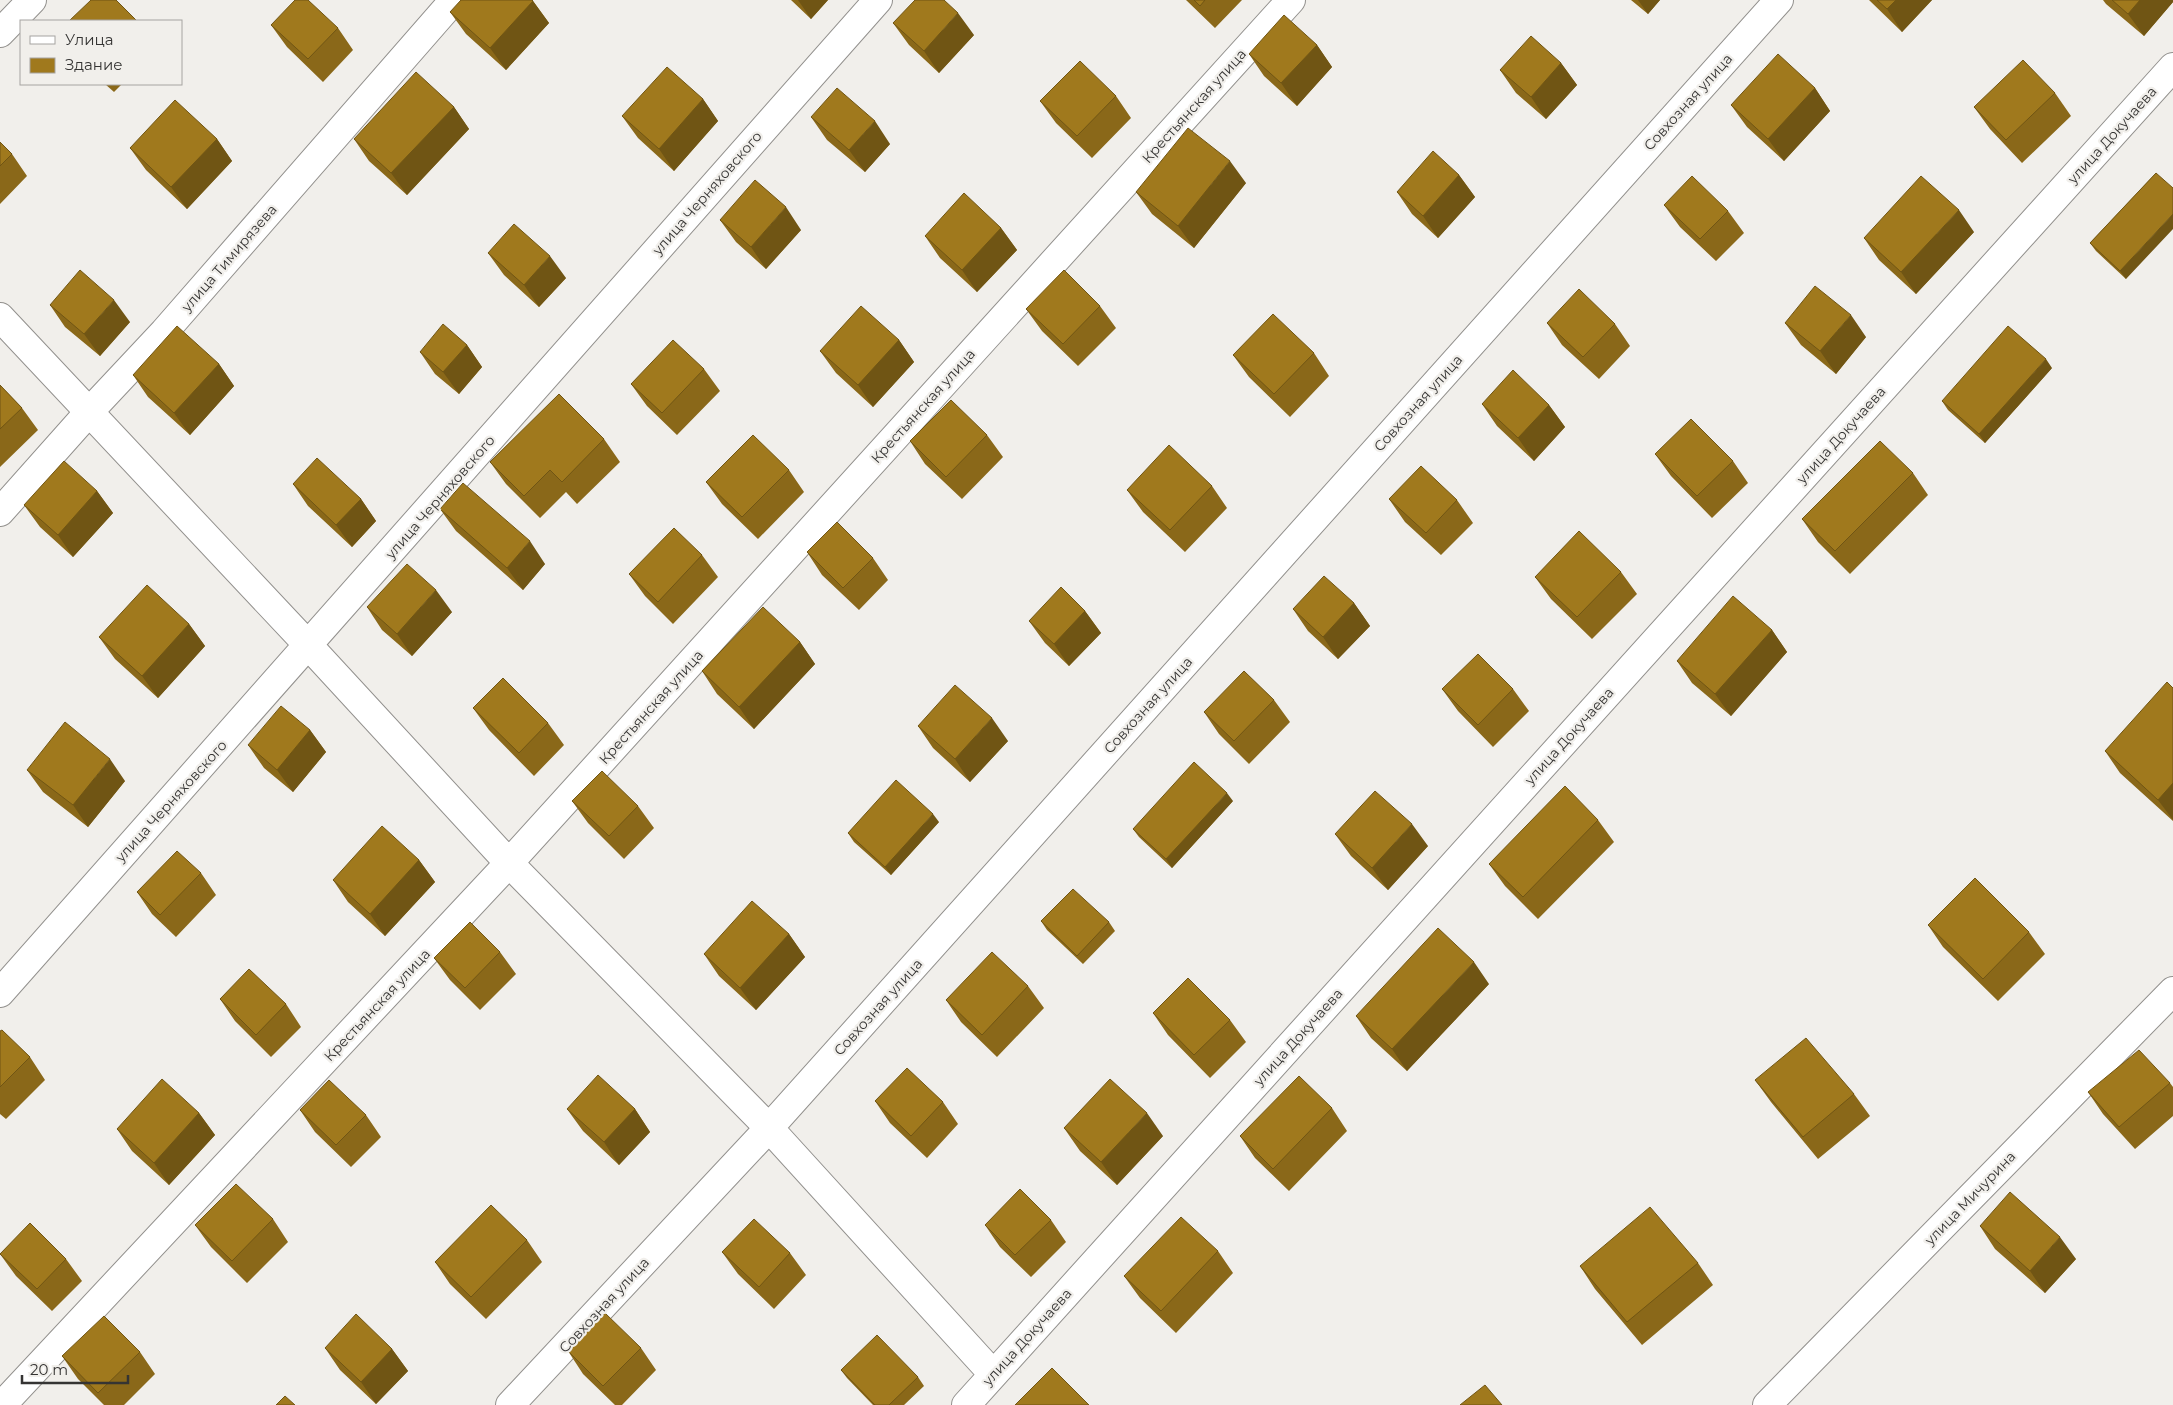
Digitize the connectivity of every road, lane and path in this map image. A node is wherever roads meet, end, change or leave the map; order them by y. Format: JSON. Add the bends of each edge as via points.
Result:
{"nodes":[{"id":1,"x":32,"y":0,"type":"edge"},
{"id":2,"x":454,"y":0,"type":"edge"},
{"id":3,"x":878,"y":0,"type":"edge"},
{"id":4,"x":1291,"y":0,"type":"edge"},
{"id":5,"x":1779,"y":0,"type":"edge"},
{"id":6,"x":0,"y":33,"type":"edge"},
{"id":7,"x":2173,"y":67,"type":"edge"},
{"id":8,"x":0,"y":317,"type":"edge"},
{"id":9,"x":89,"y":412,"type":"junction"},
{"id":10,"x":0,"y":512,"type":"edge"},
{"id":11,"x":309,"y":646,"type":"junction"},
{"id":12,"x":509,"y":863,"type":"junction"},
{"id":13,"x":2173,"y":991,"type":"edge"},
{"id":14,"x":0,"y":993,"type":"edge"},
{"id":15,"x":769,"y":1128,"type":"junction"},
{"id":16,"x":993,"y":1374,"type":"junction"},
{"id":17,"x":2,"y":1405,"type":"edge"},
{"id":18,"x":510,"y":1405,"type":"edge"},
{"id":19,"x":966,"y":1405,"type":"edge"},
{"id":20,"x":1767,"y":1405,"type":"edge"}],
"edges":[{"from":1,"to":6,"type":"street"},
{"from":2,"to":9,"type":"street","name":"улица Тимирязева","via":[[164,332]]},
{"from":3,"to":11,"type":"street","name":"улица Черняховского"},
{"from":4,"to":12,"type":"street","name":"Крестьянская улица"},
{"from":5,"to":15,"type":"street","name":"Совхозная улица"},
{"from":7,"to":16,"type":"street","name":"улица Докучаева"},
{"from":8,"to":9,"type":"street"},
{"from":9,"to":10,"type":"street","name":"улица Тимирязева"},
{"from":9,"to":11,"type":"street"},
{"from":11,"to":12,"type":"street"},
{"from":11,"to":14,"type":"street","name":"улица Черняховского"},
{"from":12,"to":15,"type":"street"},
{"from":12,"to":17,"type":"street","name":"Крестьянская улица"},
{"from":13,"to":20,"type":"street","name":"улица Мичурина"},
{"from":15,"to":16,"type":"street"},
{"from":15,"to":18,"type":"street","name":"Совхозная улица"},
{"from":16,"to":19,"type":"street","name":"улица Докучаева"}]}
